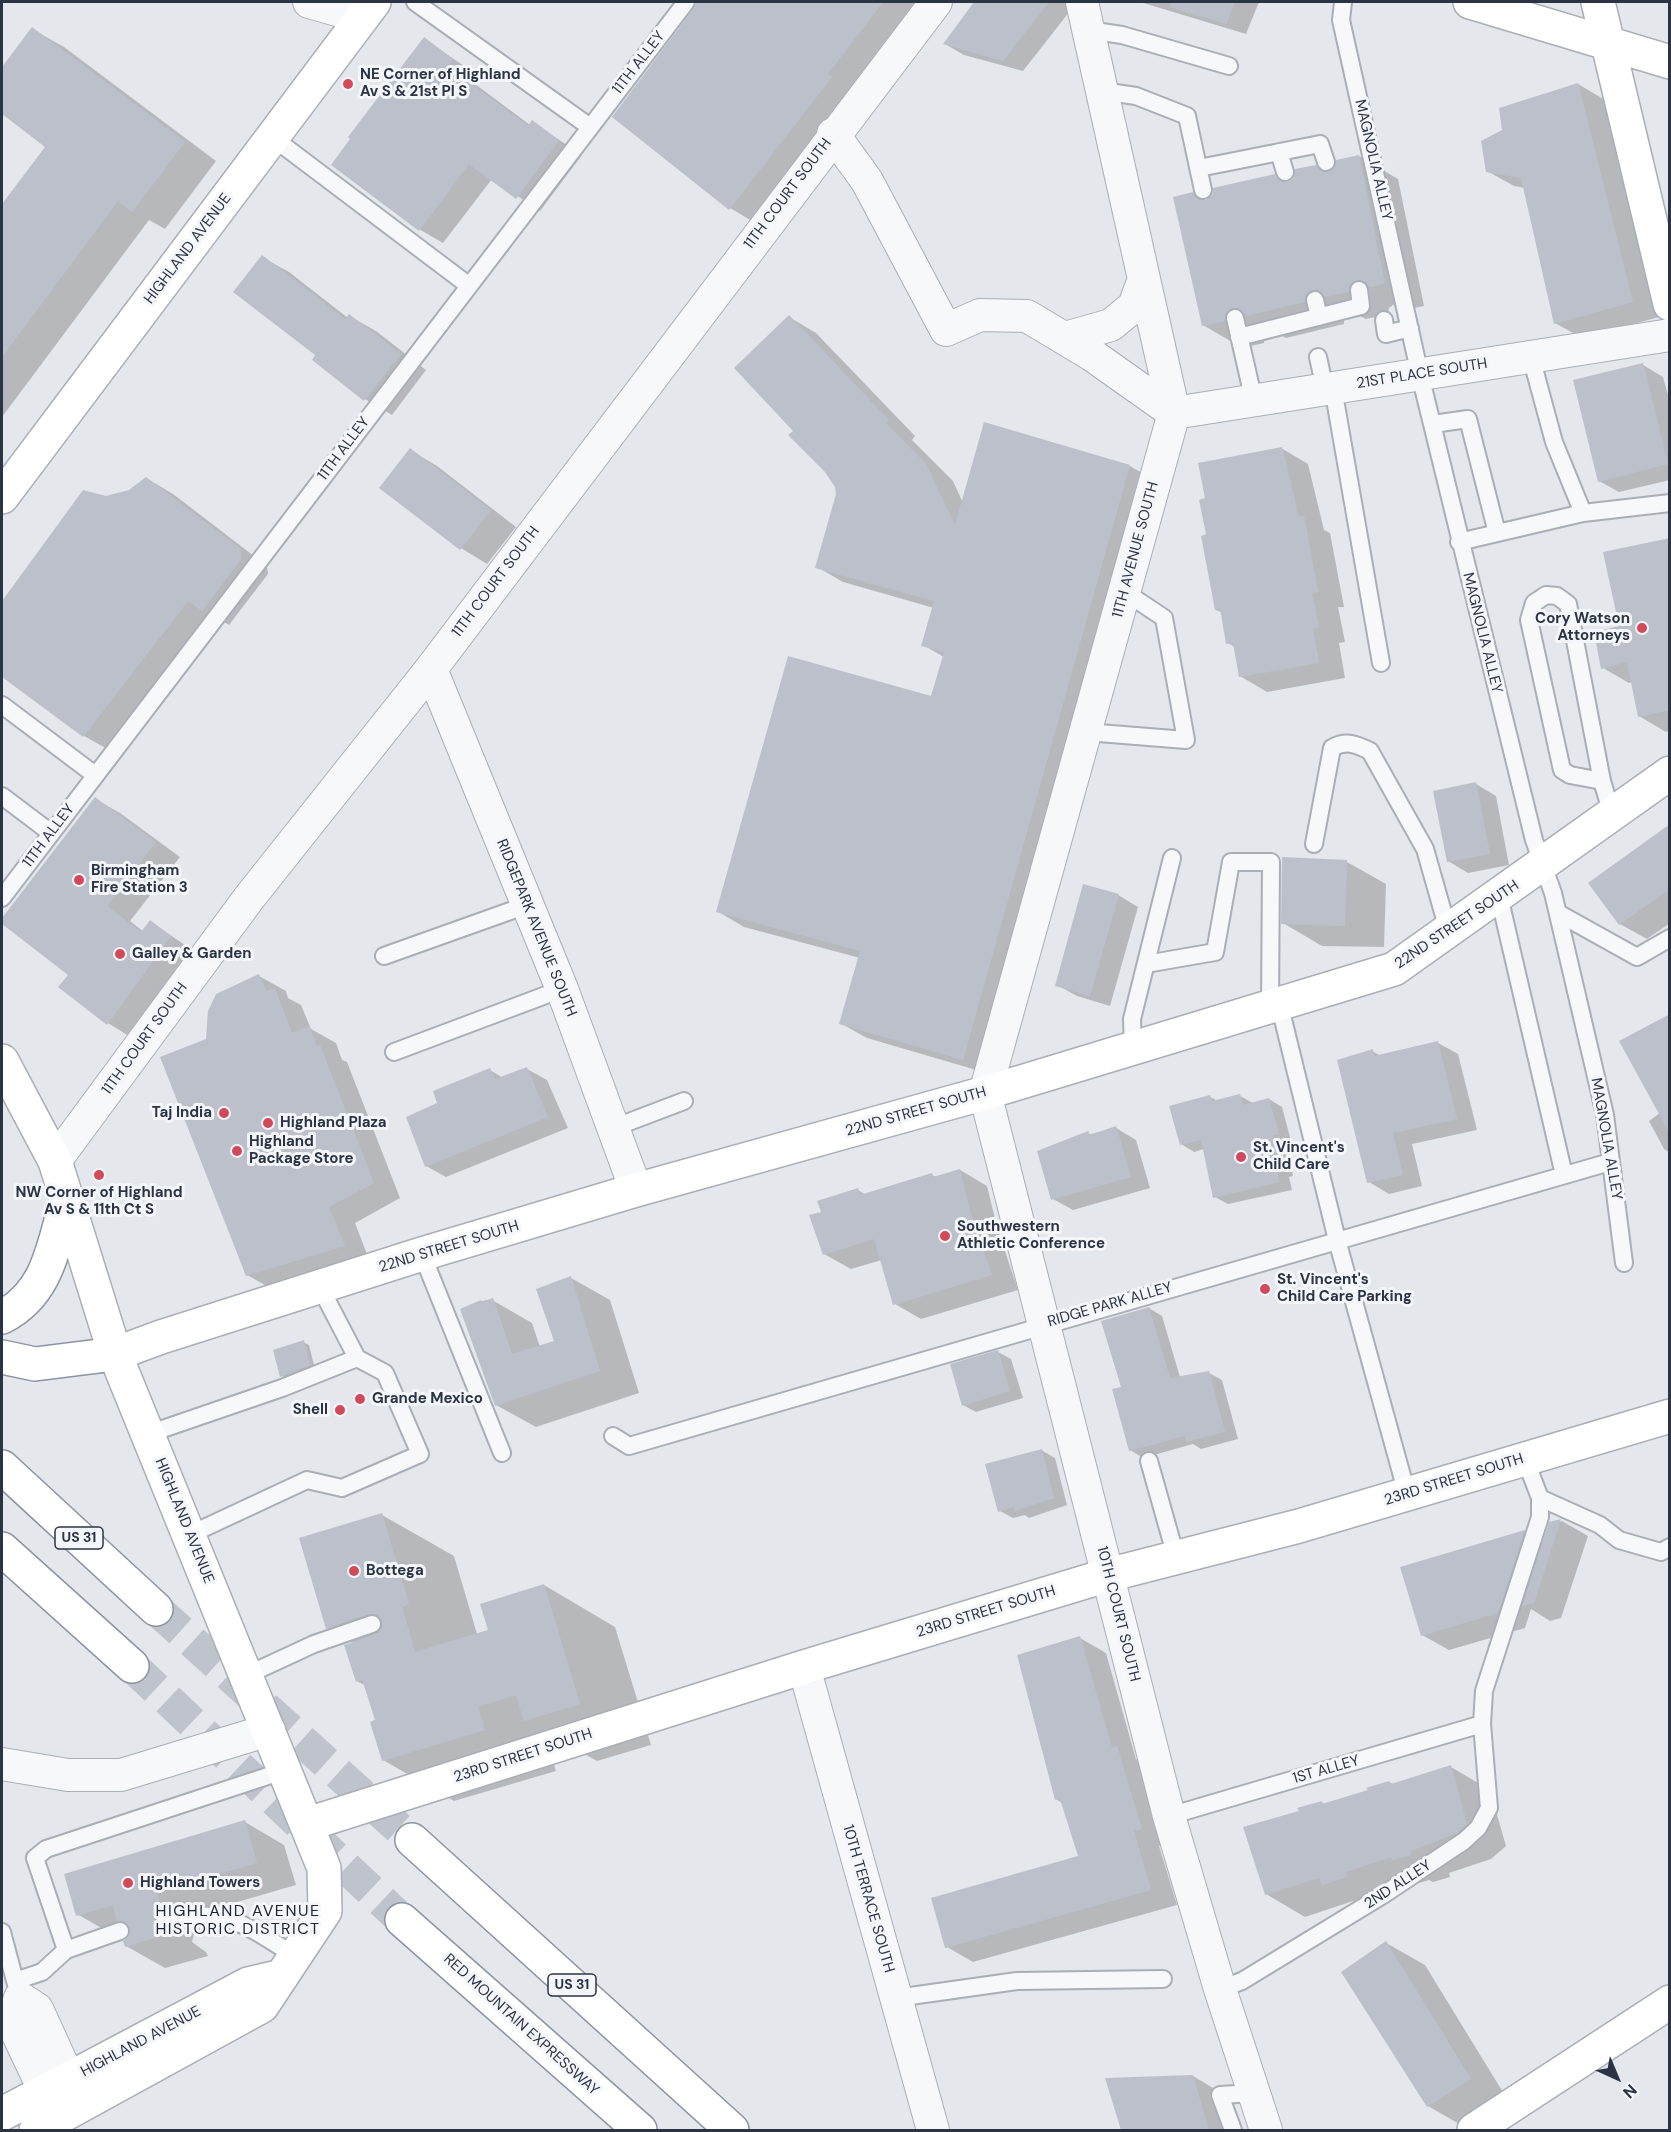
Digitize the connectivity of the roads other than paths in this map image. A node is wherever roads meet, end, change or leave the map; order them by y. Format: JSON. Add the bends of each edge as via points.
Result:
{"nodes":[{"id":1,"x":309,"y":2,"type":"edge"},
{"id":2,"x":416,"y":2,"type":"edge"},
{"id":3,"x":686,"y":2,"type":"edge"},
{"id":4,"x":936,"y":2,"type":"edge"},
{"id":5,"x":1343,"y":2,"type":"edge"},
{"id":6,"x":1470,"y":2,"type":"edge"},
{"id":7,"x":1598,"y":2,"type":"edge"},
{"id":8,"x":368,"y":9,"type":"edge"},
{"id":9,"x":1085,"y":16,"type":"edge"},
{"id":10,"x":1609,"y":42,"type":"junction"},
{"id":11,"x":1670,"y":62,"type":"edge"},
{"id":12,"x":1229,"y":66,"type":"dead end"},
{"id":13,"x":1102,"y":91,"type":"junction"},
{"id":14,"x":590,"y":127,"type":"junction"},
{"id":15,"x":833,"y":134,"type":"junction"},
{"id":16,"x":272,"y":137,"type":"junction"},
{"id":17,"x":1279,"y":152,"type":"junction"},
{"id":18,"x":1326,"y":162,"type":"dead end"},
{"id":19,"x":1199,"y":168,"type":"junction"},
{"id":20,"x":1285,"y":172,"type":"dead end"},
{"id":21,"x":1203,"y":190,"type":"dead end"},
{"id":22,"x":1144,"y":279,"type":"junction"},
{"id":23,"x":468,"y":285,"type":"junction"},
{"id":24,"x":1359,"y":290,"type":"dead end"},
{"id":25,"x":1315,"y":300,"type":"dead end"},
{"id":26,"x":1670,"y":304,"type":"edge"},
{"id":27,"x":1319,"y":317,"type":"junction"},
{"id":28,"x":1235,"y":318,"type":"dead end"},
{"id":29,"x":1384,"y":320,"type":"dead end"},
{"id":30,"x":1410,"y":327,"type":"junction"},
{"id":31,"x":1670,"y":335,"type":"edge"},
{"id":32,"x":1239,"y":337,"type":"junction"},
{"id":33,"x":1065,"y":338,"type":"junction"},
{"id":34,"x":1318,"y":357,"type":"dead end"},
{"id":35,"x":1531,"y":357,"type":"junction"},
{"id":36,"x":1420,"y":375,"type":"junction"},
{"id":37,"x":1329,"y":389,"type":"junction"},
{"id":38,"x":1254,"y":401,"type":"junction"},
{"id":39,"x":1174,"y":413,"type":"junction"},
{"id":40,"x":1433,"y":424,"type":"junction"},
{"id":41,"x":2,"y":497,"type":"edge"},
{"id":42,"x":1670,"y":503,"type":"edge"},
{"id":43,"x":1583,"y":513,"type":"junction"},
{"id":44,"x":1497,"y":533,"type":"junction"},
{"id":45,"x":1459,"y":542,"type":"junction"},
{"id":46,"x":1125,"y":592,"type":"junction"},
{"id":47,"x":1381,"y":663,"type":"dead end"},
{"id":48,"x":431,"y":669,"type":"junction"},
{"id":49,"x":2,"y":705,"type":"edge"},
{"id":50,"x":1086,"y":732,"type":"junction"},
{"id":51,"x":1670,"y":773,"type":"edge"},
{"id":52,"x":95,"y":775,"type":"junction"},
{"id":53,"x":1602,"y":781,"type":"junction"},
{"id":54,"x":2,"y":796,"type":"edge"},
{"id":55,"x":1612,"y":814,"type":"junction"},
{"id":56,"x":51,"y":833,"type":"junction"},
{"id":57,"x":1314,"y":844,"type":"dead end"},
{"id":58,"x":1172,"y":858,"type":"dead end"},
{"id":59,"x":1544,"y":865,"type":"junction"},
{"id":60,"x":1499,"y":896,"type":"junction"},
{"id":61,"x":2,"y":898,"type":"edge"},
{"id":62,"x":527,"y":905,"type":"junction"},
{"id":63,"x":1558,"y":913,"type":"junction"},
{"id":64,"x":1448,"y":930,"type":"junction"},
{"id":65,"x":1670,"y":938,"type":"edge"},
{"id":66,"x":384,"y":956,"type":"dead end"},
{"id":67,"x":1146,"y":964,"type":"junction"},
{"id":68,"x":562,"y":989,"type":"junction"},
{"id":69,"x":1275,"y":1005,"type":"junction"},
{"id":70,"x":1133,"y":1048,"type":"junction"},
{"id":71,"x":394,"y":1052,"type":"dead end"},
{"id":72,"x":2,"y":1061,"type":"edge"},
{"id":73,"x":985,"y":1093,"type":"junction"},
{"id":74,"x":684,"y":1101,"type":"dead end"},
{"id":75,"x":613,"y":1128,"type":"junction"},
{"id":76,"x":56,"y":1161,"type":"junction"},
{"id":77,"x":1610,"y":1162,"type":"junction"},
{"id":78,"x":1564,"y":1175,"type":"junction"},
{"id":79,"x":636,"y":1190,"type":"junction"},
{"id":80,"x":67,"y":1199,"type":"junction"},
{"id":81,"x":1337,"y":1240,"type":"junction"},
{"id":82,"x":422,"y":1254,"type":"junction"},
{"id":83,"x":1624,"y":1263,"type":"dead end"},
{"id":84,"x":320,"y":1287,"type":"junction"},
{"id":85,"x":2,"y":1317,"type":"edge"},
{"id":86,"x":1044,"y":1324,"type":"junction"},
{"id":87,"x":115,"y":1354,"type":"junction"},
{"id":88,"x":2,"y":1357,"type":"edge"},
{"id":89,"x":357,"y":1358,"type":"junction"},
{"id":90,"x":1670,"y":1416,"type":"edge"},
{"id":91,"x":148,"y":1434,"type":"junction"},
{"id":92,"x":613,"y":1436,"type":"dead end"},
{"id":93,"x":502,"y":1453,"type":"dead end"},
{"id":94,"x":1526,"y":1459,"type":"junction"},
{"id":95,"x":1149,"y":1461,"type":"dead end"},
{"id":96,"x":2,"y":1467,"type":"edge"},
{"id":97,"x":1407,"y":1494,"type":"junction"},
{"id":98,"x":1540,"y":1498,"type":"junction"},
{"id":99,"x":189,"y":1535,"type":"junction"},
{"id":100,"x":1670,"y":1547,"type":"edge"},
{"id":101,"x":2,"y":1549,"type":"edge"},
{"id":102,"x":1176,"y":1557,"type":"junction"},
{"id":103,"x":1108,"y":1575,"type":"junction"},
{"id":104,"x":156,"y":1609,"type":"tunnel mouth"},
{"id":105,"x":372,"y":1624,"type":"dead end"},
{"id":106,"x":132,"y":1666,"type":"tunnel mouth"},
{"id":107,"x":804,"y":1667,"type":"junction"},
{"id":108,"x":247,"y":1675,"type":"junction"},
{"id":109,"x":1482,"y":1724,"type":"junction"},
{"id":110,"x":269,"y":1730,"type":"junction"},
{"id":111,"x":2,"y":1764,"type":"edge"},
{"id":112,"x":286,"y":1770,"type":"junction"},
{"id":113,"x":1169,"y":1816,"type":"junction"},
{"id":114,"x":308,"y":1824,"type":"junction"},
{"id":115,"x":412,"y":1840,"type":"tunnel mouth"},
{"id":116,"x":164,"y":1917,"type":"dead end"},
{"id":117,"x":402,"y":1920,"type":"tunnel mouth"},
{"id":118,"x":120,"y":1931,"type":"dead end"},
{"id":119,"x":2,"y":1932,"type":"edge"},
{"id":120,"x":66,"y":1950,"type":"junction"},
{"id":121,"x":288,"y":1966,"type":"junction"},
{"id":122,"x":1163,"y":1979,"type":"dead end"},
{"id":123,"x":1220,"y":1989,"type":"junction"},
{"id":124,"x":18,"y":1990,"type":"junction"},
{"id":125,"x":896,"y":1998,"type":"junction"},
{"id":126,"x":1670,"y":2002,"type":"edge"},
{"id":127,"x":1254,"y":2093,"type":"junction"},
{"id":128,"x":58,"y":2105,"type":"edge"},
{"id":129,"x":2,"y":2114,"type":"edge"},
{"id":130,"x":640,"y":2130,"type":"edge"},
{"id":131,"x":732,"y":2130,"type":"edge"},
{"id":132,"x":933,"y":2130,"type":"edge"},
{"id":133,"x":1233,"y":2130,"type":"edge"},
{"id":134,"x":1266,"y":2130,"type":"edge"},
{"id":135,"x":1474,"y":2130,"type":"edge"}],
"edges":[{"from":1,"to":8,"type":"street"},
{"from":2,"to":14,"type":"lane"},
{"from":3,"to":14,"type":"lane","name":"11TH ALLEY"},
{"from":4,"to":15,"type":"street","name":"11TH COURT SOUTH"},
{"from":5,"to":30,"type":"lane","name":"MAGNOLIA ALLEY","via":[[1341,20]]},
{"from":6,"to":10,"type":"main road"},
{"from":7,"to":10,"type":"main road"},
{"from":8,"to":16,"type":"main road","name":"HIGHLAND AVENUE"},
{"from":9,"to":12,"type":"lane","via":[[1122,35]]},
{"from":9,"to":13,"type":"street","name":"11TH AVENUE SOUTH"},
{"from":10,"to":11,"type":"main road"},
{"from":10,"to":26,"type":"main road"},
{"from":13,"to":19,"type":"lane","via":[[1136,96],[1187,116]]},
{"from":13,"to":22,"type":"street","name":"11TH AVENUE SOUTH"},
{"from":14,"to":23,"type":"lane","name":"11TH ALLEY"},
{"from":15,"to":33,"type":"street","via":[[867,181],[946,330],[980,315],[1027,316]]},
{"from":15,"to":48,"type":"street","name":"11TH COURT SOUTH"},
{"from":16,"to":23,"type":"lane"},
{"from":16,"to":41,"type":"main road","name":"HIGHLAND AVENUE"},
{"from":17,"to":18,"type":"lane","via":[[1320,144]]},
{"from":17,"to":19,"type":"lane"},
{"from":17,"to":20,"type":"lane"},
{"from":19,"to":21,"type":"lane"},
{"from":22,"to":33,"type":"street","via":[[1134,306],[1111,326]]},
{"from":22,"to":39,"type":"street","name":"11TH AVENUE SOUTH"},
{"from":23,"to":52,"type":"lane","name":"11TH ALLEY"},
{"from":24,"to":27,"type":"lane","via":[[1361,306]]},
{"from":25,"to":27,"type":"lane"},
{"from":27,"to":32,"type":"lane"},
{"from":28,"to":32,"type":"lane"},
{"from":29,"to":30,"type":"lane","via":[[1386,334]]},
{"from":30,"to":36,"type":"lane","name":"MAGNOLIA ALLEY"},
{"from":31,"to":35,"type":"street","name":"21ST PLACE SOUTH"},
{"from":32,"to":38,"type":"lane"},
{"from":33,"to":39,"type":"street"},
{"from":34,"to":37,"type":"lane"},
{"from":35,"to":36,"type":"street","name":"21ST PLACE SOUTH"},
{"from":35,"to":43,"type":"lane","via":[[1554,442]]},
{"from":36,"to":37,"type":"street","name":"21ST PLACE SOUTH"},
{"from":36,"to":40,"type":"lane","name":"MAGNOLIA ALLEY"},
{"from":37,"to":38,"type":"street","name":"21ST PLACE SOUTH"},
{"from":37,"to":47,"type":"lane"},
{"from":38,"to":39,"type":"street","name":"21ST PLACE SOUTH"},
{"from":39,"to":46,"type":"street","name":"11TH AVENUE SOUTH"},
{"from":40,"to":44,"type":"lane","via":[[1468,419]]},
{"from":40,"to":45,"type":"lane","name":"MAGNOLIA ALLEY"},
{"from":42,"to":43,"type":"lane"},
{"from":43,"to":44,"type":"lane"},
{"from":44,"to":45,"type":"lane"},
{"from":45,"to":59,"type":"lane","name":"MAGNOLIA ALLEY","via":[[1534,840]]},
{"from":46,"to":50,"type":"street","name":"11TH AVENUE SOUTH"},
{"from":46,"to":50,"type":"lane","via":[[1164,618],[1186,740]]},
{"from":48,"to":62,"type":"street","name":"RIDGEPARK AVENUE SOUTH"},
{"from":48,"to":76,"type":"street","name":"11TH COURT SOUTH","via":[[249,898]]},
{"from":49,"to":52,"type":"lane"},
{"from":50,"to":73,"type":"street","name":"11TH AVENUE SOUTH"},
{"from":51,"to":55,"type":"main road","name":"22ND STREET SOUTH"},
{"from":52,"to":56,"type":"lane","name":"11TH ALLEY"},
{"from":53,"to":53,"type":"lane","via":[[1568,604],[1557,596],[1545,595],[1534,603],[1529,620],[1562,770]]},
{"from":53,"to":55,"type":"lane"},
{"from":54,"to":56,"type":"lane"},
{"from":55,"to":59,"type":"main road","name":"22ND STREET SOUTH"},
{"from":56,"to":61,"type":"lane","name":"11TH ALLEY"},
{"from":57,"to":64,"type":"lane","via":[[1332,748],[1342,743],[1356,744],[1370,751],[1425,849]]},
{"from":58,"to":67,"type":"lane"},
{"from":59,"to":60,"type":"main road","name":"22ND STREET SOUTH"},
{"from":59,"to":63,"type":"lane","name":"MAGNOLIA ALLEY"},
{"from":60,"to":64,"type":"main road","name":"22ND STREET SOUTH"},
{"from":60,"to":78,"type":"lane"},
{"from":62,"to":66,"type":"lane"},
{"from":62,"to":68,"type":"street","name":"RIDGEPARK AVENUE SOUTH"},
{"from":63,"to":65,"type":"lane","via":[[1637,957]]},
{"from":63,"to":77,"type":"lane","name":"MAGNOLIA ALLEY","via":[[1605,1115]]},
{"from":64,"to":69,"type":"main road","name":"22ND STREET SOUTH","via":[[1394,969]]},
{"from":67,"to":69,"type":"lane","via":[[1215,952],[1231,862],[1271,862]]},
{"from":67,"to":70,"type":"lane","via":[[1132,1019]]},
{"from":68,"to":71,"type":"lane"},
{"from":68,"to":75,"type":"street","name":"RIDGEPARK AVENUE SOUTH"},
{"from":69,"to":70,"type":"main road","name":"22ND STREET SOUTH"},
{"from":69,"to":81,"type":"lane"},
{"from":70,"to":73,"type":"main road","name":"22ND STREET SOUTH"},
{"from":72,"to":76,"type":"main road","name":"HIGHLAND AVENUE"},
{"from":73,"to":79,"type":"main road","name":"22ND STREET SOUTH"},
{"from":73,"to":86,"type":"street","name":"10TH COURT SOUTH"},
{"from":74,"to":75,"type":"lane"},
{"from":75,"to":79,"type":"street","name":"RIDGEPARK AVENUE SOUTH"},
{"from":76,"to":80,"type":"main road","name":"HIGHLAND AVENUE"},
{"from":77,"to":78,"type":"lane","name":"RIDGE PARK ALLEY"},
{"from":77,"to":83,"type":"lane","name":"MAGNOLIA ALLEY"},
{"from":78,"to":81,"type":"lane","name":"RIDGE PARK ALLEY"},
{"from":79,"to":82,"type":"main road","name":"22ND STREET SOUTH"},
{"from":80,"to":85,"type":"main road","via":[[37,1290]]},
{"from":80,"to":87,"type":"main road","name":"HIGHLAND AVENUE"},
{"from":81,"to":86,"type":"lane","name":"RIDGE PARK ALLEY"},
{"from":81,"to":97,"type":"lane"},
{"from":82,"to":84,"type":"main road","name":"22ND STREET SOUTH"},
{"from":82,"to":93,"type":"lane"},
{"from":84,"to":87,"type":"main road","name":"22ND STREET SOUTH"},
{"from":84,"to":89,"type":"lane"},
{"from":86,"to":92,"type":"lane","name":"RIDGE PARK ALLEY","via":[[629,1446]]},
{"from":86,"to":103,"type":"street","name":"10TH COURT SOUTH"},
{"from":87,"to":88,"type":"main road","name":"22ND STREET SOUTH","via":[[35,1364]]},
{"from":87,"to":91,"type":"main road","name":"HIGHLAND AVENUE"},
{"from":89,"to":91,"type":"lane"},
{"from":89,"to":99,"type":"lane","via":[[385,1373],[420,1455],[342,1488],[307,1480]]},
{"from":90,"to":94,"type":"main road","name":"23RD STREET SOUTH"},
{"from":91,"to":99,"type":"main road","name":"HIGHLAND AVENUE"},
{"from":94,"to":97,"type":"main road","name":"23RD STREET SOUTH"},
{"from":94,"to":98,"type":"lane"},
{"from":95,"to":102,"type":"lane"},
{"from":96,"to":104,"type":"main road","number":"US 31"},
{"from":97,"to":102,"type":"main road","name":"23RD STREET SOUTH"},
{"from":98,"to":100,"type":"lane","via":[[1600,1525],[1619,1540],[1661,1552]]},
{"from":98,"to":109,"type":"lane","name":"2ND ALLEY","via":[[1540,1517],[1484,1691]]},
{"from":99,"to":108,"type":"main road","name":"HIGHLAND AVENUE"},
{"from":101,"to":106,"type":"main road"},
{"from":102,"to":103,"type":"main road","name":"23RD STREET SOUTH"},
{"from":103,"to":107,"type":"main road","name":"23RD STREET SOUTH"},
{"from":103,"to":113,"type":"street","name":"10TH COURT SOUTH"},
{"from":105,"to":108,"type":"lane","via":[[314,1644]]},
{"from":107,"to":114,"type":"main road","name":"23RD STREET SOUTH"},
{"from":107,"to":125,"type":"street","name":"10TH TERRACE SOUTH"},
{"from":108,"to":110,"type":"main road","name":"HIGHLAND AVENUE"},
{"from":109,"to":113,"type":"lane","name":"1ST ALLEY"},
{"from":109,"to":123,"type":"lane","name":"2ND ALLEY","via":[[1490,1808],[1478,1828],[1383,1895],[1242,1981]]},
{"from":110,"to":111,"type":"street","via":[[121,1775],[68,1775]]},
{"from":110,"to":112,"type":"main road","name":"HIGHLAND AVENUE"},
{"from":112,"to":114,"type":"main road","name":"HIGHLAND AVENUE"},
{"from":112,"to":120,"type":"lane","via":[[46,1849],[35,1858]]},
{"from":113,"to":123,"type":"street","name":"10TH COURT SOUTH"},
{"from":114,"to":121,"type":"main road","name":"HIGHLAND AVENUE","via":[[324,1868],[325,1911]]},
{"from":115,"to":131,"type":"main road","number":"US 31"},
{"from":116,"to":121,"type":"lane","via":[[219,1916],[240,1922]]},
{"from":117,"to":130,"type":"main road","name":"RED MOUNTAIN EXPRESSWAY"},
{"from":118,"to":120,"type":"lane"},
{"from":119,"to":124,"type":"lane"},
{"from":120,"to":124,"type":"lane"},
{"from":121,"to":128,"type":"main road","name":"HIGHLAND AVENUE","via":[[248,1984]]},
{"from":122,"to":125,"type":"lane","via":[[1017,1981]]},
{"from":123,"to":127,"type":"street","name":"10TH COURT SOUTH"},
{"from":124,"to":128,"type":"street","via":[[37,2009]]},
{"from":125,"to":132,"type":"street","name":"10TH TERRACE SOUTH"},
{"from":126,"to":135,"type":"main road"},
{"from":127,"to":133,"type":"lane","via":[[1220,2095]]},
{"from":127,"to":134,"type":"street","name":"10TH COURT SOUTH"},
{"from":128,"to":129,"type":"main road","name":"HIGHLAND AVENUE"}]}
